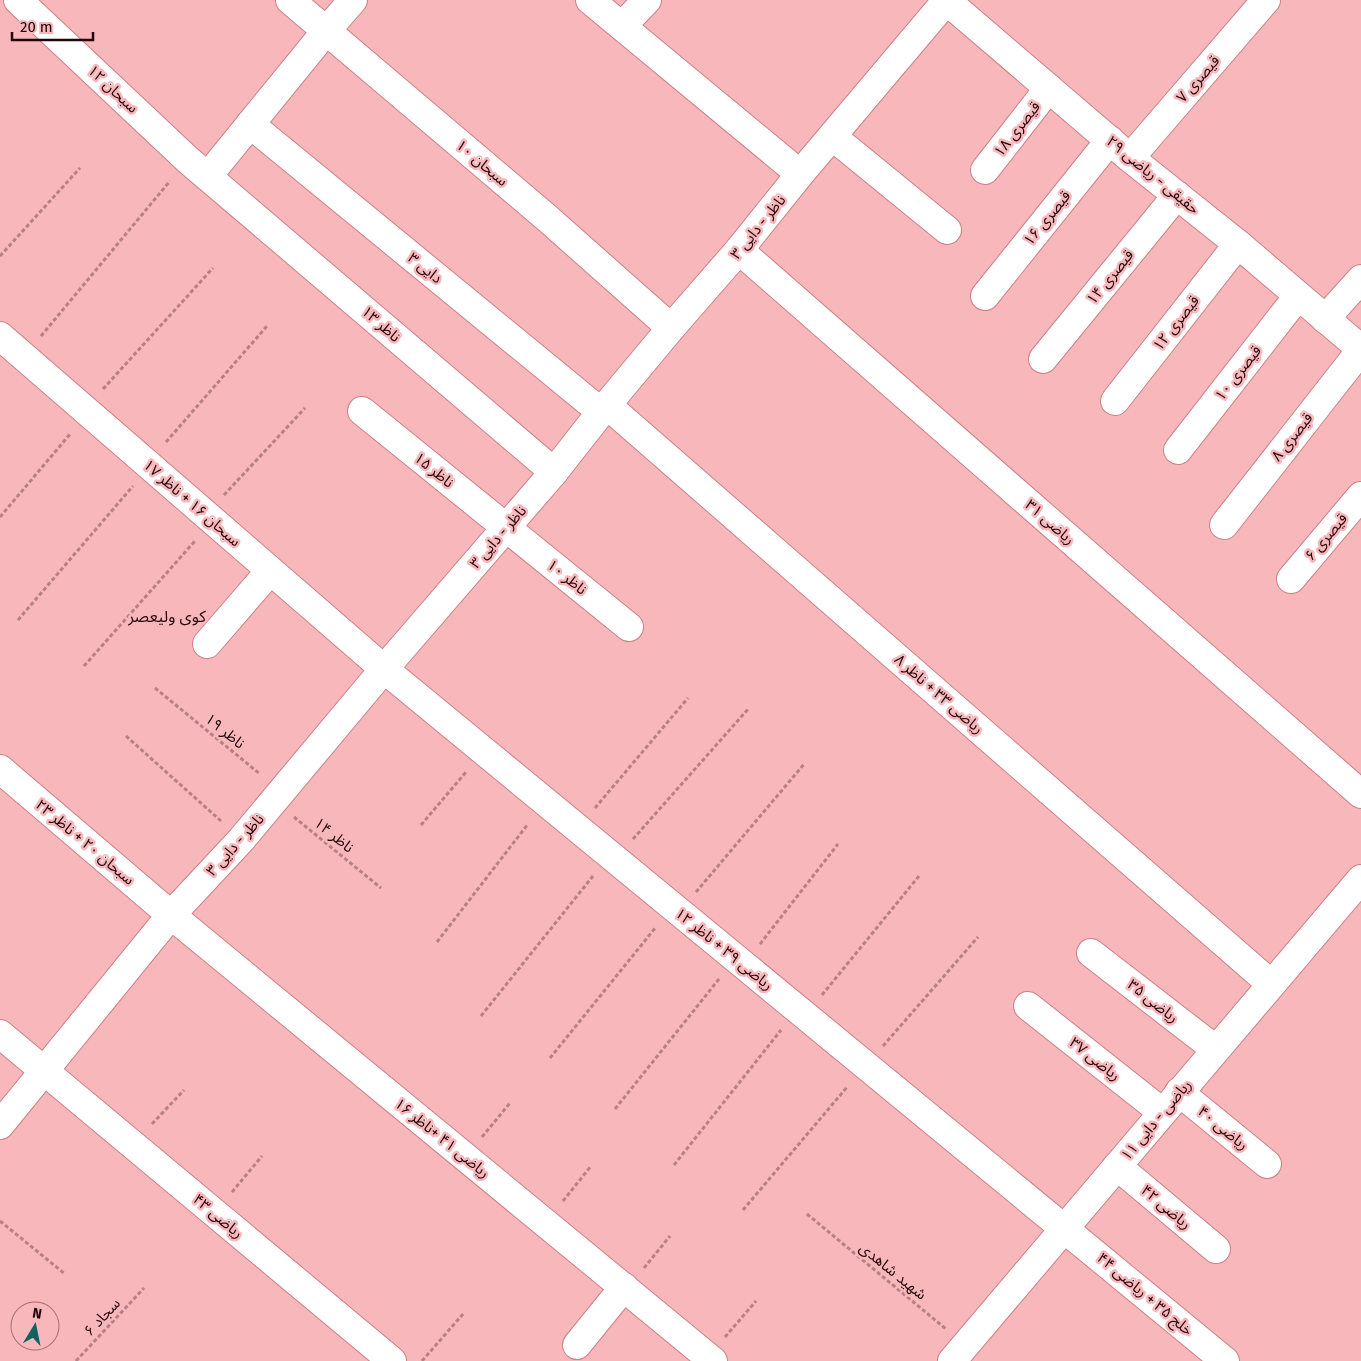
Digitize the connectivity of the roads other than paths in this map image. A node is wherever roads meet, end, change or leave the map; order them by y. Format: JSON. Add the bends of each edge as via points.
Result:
{"nodes":[{"id":1,"x":18,"y":0,"type":"edge"},
{"id":2,"x":290,"y":0,"type":"edge"},
{"id":3,"x":353,"y":0,"type":"edge"},
{"id":4,"x":590,"y":0,"type":"edge"},
{"id":5,"x":647,"y":0,"type":"edge"},
{"id":6,"x":947,"y":0,"type":"edge"},
{"id":7,"x":1266,"y":0,"type":"edge"},
{"id":8,"x":622,"y":26,"type":"junction"},
{"id":9,"x":326,"y":31,"type":"junction"},
{"id":10,"x":1049,"y":88,"type":"junction"},
{"id":11,"x":250,"y":124,"type":"junction"},
{"id":12,"x":832,"y":137,"type":"junction"},
{"id":13,"x":1110,"y":140,"type":"junction"},
{"id":14,"x":1130,"y":158,"type":"junction"},
{"id":15,"x":198,"y":168,"type":"junction"},
{"id":16,"x":985,"y":170,"type":"dead end"},
{"id":17,"x":800,"y":174,"type":"junction"},
{"id":18,"x":1177,"y":195,"type":"junction"},
{"id":19,"x":947,"y":230,"type":"dead end"},
{"id":20,"x":1238,"y":244,"type":"junction"},
{"id":21,"x":740,"y":250,"type":"junction"},
{"id":22,"x":1361,"y":279,"type":"edge"},
{"id":23,"x":985,"y":296,"type":"dead end"},
{"id":24,"x":1298,"y":296,"type":"junction"},
{"id":25,"x":1325,"y":319,"type":"junction"},
{"id":26,"x":671,"y":328,"type":"junction"},
{"id":27,"x":0,"y":336,"type":"edge"},
{"id":28,"x":1361,"y":350,"type":"edge"},
{"id":29,"x":1043,"y":359,"type":"dead end"},
{"id":30,"x":1115,"y":401,"type":"dead end"},
{"id":31,"x":604,"y":409,"type":"junction"},
{"id":32,"x":362,"y":411,"type":"dead end"},
{"id":33,"x":1178,"y":450,"type":"dead end"},
{"id":34,"x":554,"y":472,"type":"junction"},
{"id":35,"x":1361,"y":496,"type":"edge"},
{"id":36,"x":1224,"y":525,"type":"dead end"},
{"id":37,"x":506,"y":528,"type":"junction"},
{"id":38,"x":270,"y":571,"type":"junction"},
{"id":39,"x":1291,"y":579,"type":"dead end"},
{"id":40,"x":629,"y":627,"type":"dead end"},
{"id":41,"x":207,"y":644,"type":"dead end"},
{"id":42,"x":384,"y":669,"type":"junction"},
{"id":43,"x":0,"y":769,"type":"edge"},
{"id":44,"x":1361,"y":794,"type":"edge"},
{"id":45,"x":1361,"y":879,"type":"edge"},
{"id":46,"x":171,"y":915,"type":"junction"},
{"id":47,"x":1090,"y":953,"type":"dead end"},
{"id":48,"x":1271,"y":984,"type":"junction"},
{"id":49,"x":1028,"y":1006,"type":"dead end"},
{"id":50,"x":0,"y":1034,"type":"edge"},
{"id":51,"x":1215,"y":1050,"type":"junction"},
{"id":52,"x":43,"y":1070,"type":"junction"},
{"id":53,"x":1171,"y":1102,"type":"junction"},
{"id":54,"x":4,"y":1112,"type":"edge"},
{"id":55,"x":1267,"y":1164,"type":"dead end"},
{"id":56,"x":1117,"y":1166,"type":"junction"},
{"id":57,"x":1065,"y":1228,"type":"junction"},
{"id":58,"x":1216,"y":1248,"type":"dead end"},
{"id":59,"x":625,"y":1289,"type":"junction"},
{"id":60,"x":577,"y":1345,"type":"dead end"},
{"id":61,"x":959,"y":1353,"type":"edge"},
{"id":62,"x":711,"y":1359,"type":"edge"},
{"id":63,"x":392,"y":1361,"type":"edge"},
{"id":64,"x":1225,"y":1361,"type":"edge"}],
"edges":[{"from":1,"to":15,"type":"street","name":"سبحان ۱۲"},
{"from":2,"to":9,"type":"street","name":"سبحان ۱۰"},
{"from":3,"to":9,"type":"street"},
{"from":4,"to":8,"type":"street"},
{"from":5,"to":8,"type":"street"},
{"from":6,"to":10,"type":"street","name":"حقیقی - ریاضی ۲۹"},
{"from":6,"to":12,"type":"street","name":"ناظر - دایی ۳"},
{"from":7,"to":14,"type":"street","name":"قیصری ۷"},
{"from":8,"to":17,"type":"street"},
{"from":9,"to":11,"type":"street"},
{"from":9,"to":26,"type":"street","name":"سبحان ۱۰"},
{"from":10,"to":13,"type":"street","name":"حقیقی - ریاضی ۲۹"},
{"from":10,"to":16,"type":"street","name":"قیصری ۱۸"},
{"from":11,"to":15,"type":"street"},
{"from":11,"to":31,"type":"street","name":"دایی ۳"},
{"from":12,"to":17,"type":"street","name":"ناظر - دایی ۳"},
{"from":12,"to":19,"type":"street"},
{"from":13,"to":14,"type":"street","name":"حقیقی - ریاضی ۲۹"},
{"from":13,"to":23,"type":"street","name":"قیصری ۱۶"},
{"from":14,"to":18,"type":"street","name":"حقیقی - ریاضی ۲۹"},
{"from":15,"to":34,"type":"street","name":"ناظر ۱۳"},
{"from":17,"to":21,"type":"street","name":"ناظر - دایی ۳"},
{"from":18,"to":20,"type":"street","name":"حقیقی - ریاضی ۲۹"},
{"from":18,"to":29,"type":"street","name":"قیصری ۱۴"},
{"from":20,"to":24,"type":"street","name":"حقیقی - ریاضی ۲۹"},
{"from":20,"to":30,"type":"street","name":"قیصری ۱۲"},
{"from":21,"to":26,"type":"street","name":"ناظر - دایی ۳"},
{"from":21,"to":44,"type":"street","name":"ریاضی ۳۱"},
{"from":22,"to":25,"type":"street"},
{"from":24,"to":25,"type":"street","name":"حقیقی - ریاضی ۲۹"},
{"from":24,"to":33,"type":"street","name":"قیصری ۱۰"},
{"from":25,"to":28,"type":"street","name":"حقیقی - ریاضی ۲۹"},
{"from":26,"to":31,"type":"street","name":"ناظر - دایی ۳"},
{"from":27,"to":38,"type":"street","name":"سبحان ۱۶ + ناظر ۱۷"},
{"from":28,"to":36,"type":"street","name":"قیصری ۸"},
{"from":31,"to":34,"type":"street","name":"ناظر - دایی ۳"},
{"from":31,"to":48,"type":"street","name":"ریاضی ۳۳ + ناظر ۸"},
{"from":32,"to":37,"type":"street","name":"ناظر ۱۵"},
{"from":34,"to":37,"type":"street","name":"ناظر - دایی ۳"},
{"from":35,"to":39,"type":"street","name":"قیصری ۶"},
{"from":37,"to":40,"type":"street","name":"ناظر ۱۰"},
{"from":37,"to":42,"type":"street","name":"ناظر - دایی ۳"},
{"from":38,"to":41,"type":"street"},
{"from":38,"to":42,"type":"street","name":"سبحان ۱۶ + ناظر ۱۷"},
{"from":42,"to":46,"type":"street","name":"ناظر - دایی ۳","via":[[241,840]]},
{"from":42,"to":57,"type":"street","name":"ریاضی ۳۹ + ناظر ۱۲"},
{"from":43,"to":46,"type":"street","name":"سبحان ۲۰ + ناظر ۲۳"},
{"from":45,"to":48,"type":"street","name":"ریاضی - دایی ۱۱"},
{"from":46,"to":52,"type":"street","name":"ناظر - دایی ۳"},
{"from":46,"to":59,"type":"street","name":"ریاضی ۴۱ +ناظر ۱۶"},
{"from":47,"to":51,"type":"street","name":"ریاضی ۳۵"},
{"from":48,"to":51,"type":"street","name":"ریاضی - دایی ۱۱"},
{"from":49,"to":53,"type":"street","name":"ریاضی ۳۷"},
{"from":50,"to":52,"type":"street","name":"ریاضی ۴۳"},
{"from":51,"to":53,"type":"street","name":"ریاضی - دایی ۱۱"},
{"from":52,"to":54,"type":"street","name":"ناظر - دایی ۳"},
{"from":52,"to":63,"type":"street","name":"ریاضی ۴۳"},
{"from":53,"to":55,"type":"street","name":"ریاضی ۴۰"},
{"from":53,"to":56,"type":"street","name":"ریاضی - دایی ۱۱"},
{"from":56,"to":57,"type":"street","name":"ریاضی - دایی ۱۱"},
{"from":56,"to":58,"type":"street","name":"ریاضی ۴۲"},
{"from":57,"to":61,"type":"street","name":"ریاضی - دایی ۱۱"},
{"from":57,"to":64,"type":"street","name":"خلج ۳۵ + ریاضی ۴۴"},
{"from":59,"to":60,"type":"street"},
{"from":59,"to":62,"type":"street","name":"ریاضی ۴۱ +ناظر ۱۶"}]}
